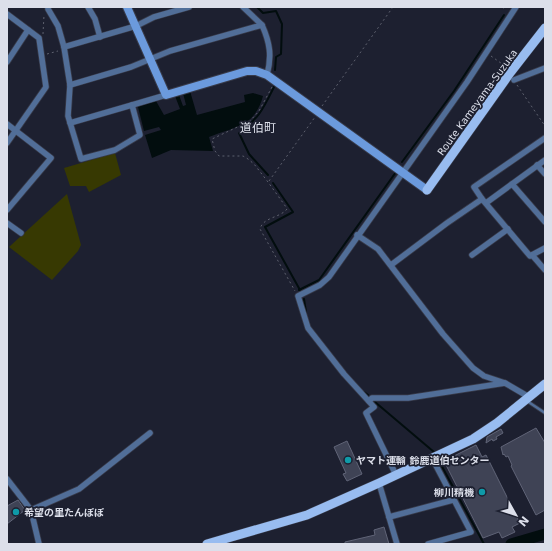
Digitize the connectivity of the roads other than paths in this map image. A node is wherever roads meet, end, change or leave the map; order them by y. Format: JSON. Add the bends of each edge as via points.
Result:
{"nodes":[{"id":1,"x":88,"y":7,"type":"edge"},
{"id":2,"x":127,"y":7,"type":"edge"},
{"id":3,"x":189,"y":7,"type":"edge"},
{"id":4,"x":244,"y":7,"type":"edge"},
{"id":5,"x":516,"y":7,"type":"edge"},
{"id":6,"x":46,"y":9,"type":"edge"},
{"id":7,"x":7,"y":14,"type":"edge"},
{"id":8,"x":262,"y":25,"type":"junction"},
{"id":9,"x":136,"y":26,"type":"junction"},
{"id":10,"x":545,"y":28,"type":"edge"},
{"id":11,"x":28,"y":30,"type":"junction"},
{"id":12,"x":100,"y":37,"type":"junction"},
{"id":13,"x":64,"y":48,"type":"junction"},
{"id":14,"x":151,"y":60,"type":"junction"},
{"id":15,"x":7,"y":62,"type":"edge"},
{"id":16,"x":545,"y":68,"type":"edge"},
{"id":17,"x":267,"y":75,"type":"junction"},
{"id":18,"x":512,"y":77,"type":"junction"},
{"id":19,"x":70,"y":85,"type":"junction"},
{"id":20,"x":166,"y":95,"type":"junction"},
{"id":21,"x":132,"y":105,"type":"junction"},
{"id":22,"x":70,"y":123,"type":"junction"},
{"id":23,"x":7,"y":124,"type":"edge"},
{"id":24,"x":15,"y":131,"type":"junction"},
{"id":25,"x":545,"y":138,"type":"edge"},
{"id":26,"x":7,"y":143,"type":"edge"},
{"id":27,"x":545,"y":160,"type":"edge"},
{"id":28,"x":537,"y":165,"type":"junction"},
{"id":29,"x":402,"y":172,"type":"junction"},
{"id":30,"x":545,"y":174,"type":"edge"},
{"id":31,"x":512,"y":184,"type":"junction"},
{"id":32,"x":428,"y":190,"type":"joint"},
{"id":33,"x":484,"y":201,"type":"junction"},
{"id":34,"x":7,"y":210,"type":"edge"},
{"id":35,"x":545,"y":222,"type":"edge"},
{"id":36,"x":7,"y":223,"type":"edge"},
{"id":37,"x":508,"y":229,"type":"junction"},
{"id":38,"x":21,"y":233,"type":"dead end"},
{"id":39,"x":358,"y":235,"type":"junction"},
{"id":40,"x":545,"y":248,"type":"edge"},
{"id":41,"x":472,"y":255,"type":"dead end"},
{"id":42,"x":532,"y":255,"type":"junction"},
{"id":43,"x":391,"y":265,"type":"junction"},
{"id":44,"x":545,"y":270,"type":"edge"},
{"id":45,"x":505,"y":383,"type":"junction"},
{"id":46,"x":545,"y":384,"type":"edge"},
{"id":47,"x":527,"y":398,"type":"junction"},
{"id":48,"x":369,"y":401,"type":"junction"},
{"id":49,"x":545,"y":413,"type":"edge"},
{"id":50,"x":150,"y":433,"type":"dead end"},
{"id":51,"x":432,"y":458,"type":"junction"},
{"id":52,"x":396,"y":475,"type":"junction"},
{"id":53,"x":7,"y":479,"type":"edge"},
{"id":54,"x":379,"y":483,"type":"junction"},
{"id":55,"x":454,"y":500,"type":"junction"},
{"id":56,"x":31,"y":510,"type":"junction"},
{"id":57,"x":389,"y":517,"type":"junction"},
{"id":58,"x":39,"y":544,"type":"edge"},
{"id":59,"x":206,"y":544,"type":"edge"},
{"id":60,"x":397,"y":544,"type":"edge"},
{"id":61,"x":428,"y":544,"type":"edge"}],
"edges":[{"from":1,"to":12,"type":"street","via":[[95,19]]},
{"from":2,"to":9,"type":"street"},
{"from":3,"to":9,"type":"street","via":[[154,17]]},
{"from":4,"to":8,"type":"street"},
{"from":5,"to":29,"type":"street"},
{"from":6,"to":13,"type":"street","via":[[58,26]]},
{"from":7,"to":11,"type":"street"},
{"from":8,"to":14,"type":"street"},
{"from":8,"to":17,"type":"street","via":[[270,49]]},
{"from":9,"to":12,"type":"street"},
{"from":9,"to":14,"type":"street"},
{"from":10,"to":18,"type":"main road","name":"Route Kameyama-Suzuka"},
{"from":11,"to":15,"type":"street"},
{"from":11,"to":24,"type":"street","via":[[39,38],[46,87]]},
{"from":12,"to":13,"type":"street"},
{"from":13,"to":19,"type":"street"},
{"from":14,"to":19,"type":"street"},
{"from":14,"to":20,"type":"street"},
{"from":16,"to":18,"type":"street"},
{"from":17,"to":20,"type":"street","via":[[247,71]]},
{"from":17,"to":29,"type":"street"},
{"from":18,"to":32,"type":"main road","name":"Route Kameyama-Suzuka"},
{"from":19,"to":22,"type":"street"},
{"from":20,"to":21,"type":"street"},
{"from":21,"to":22,"type":"street"},
{"from":21,"to":22,"type":"street","via":[[140,135],[115,150],[81,159]]},
{"from":23,"to":24,"type":"street"},
{"from":24,"to":26,"type":"street"},
{"from":24,"to":34,"type":"street","via":[[51,158]]},
{"from":25,"to":33,"type":"street","via":[[474,187]]},
{"from":27,"to":28,"type":"street"},
{"from":28,"to":30,"type":"street"},
{"from":28,"to":31,"type":"street"},
{"from":29,"to":32,"type":"street"},
{"from":29,"to":39,"type":"street"},
{"from":31,"to":33,"type":"street"},
{"from":31,"to":35,"type":"street"},
{"from":33,"to":37,"type":"street"},
{"from":33,"to":43,"type":"street","via":[[446,223]]},
{"from":36,"to":38,"type":"street"},
{"from":37,"to":41,"type":"street"},
{"from":37,"to":42,"type":"street","via":[[530,256]]},
{"from":39,"to":43,"type":"street","via":[[378,249]]},
{"from":39,"to":48,"type":"street","via":[[324,282],[298,296],[308,328]]},
{"from":40,"to":42,"type":"street"},
{"from":42,"to":44,"type":"street"},
{"from":43,"to":45,"type":"street","via":[[442,334],[473,368],[484,376]]},
{"from":45,"to":47,"type":"street"},
{"from":45,"to":48,"type":"street","via":[[408,398],[372,398]]},
{"from":46,"to":47,"type":"main road"},
{"from":47,"to":49,"type":"lane"},
{"from":47,"to":51,"type":"main road","via":[[472,439]]},
{"from":48,"to":52,"type":"street","via":[[374,407],[366,413]]},
{"from":50,"to":56,"type":"street","via":[[78,489]]},
{"from":51,"to":52,"type":"main road"},
{"from":51,"to":55,"type":"street"},
{"from":52,"to":54,"type":"main road"},
{"from":53,"to":56,"type":"street"},
{"from":54,"to":57,"type":"street"},
{"from":54,"to":59,"type":"main road","via":[[307,515]]},
{"from":55,"to":57,"type":"street"},
{"from":55,"to":61,"type":"street","via":[[471,532]]},
{"from":56,"to":58,"type":"street"},
{"from":57,"to":60,"type":"street"}]}
